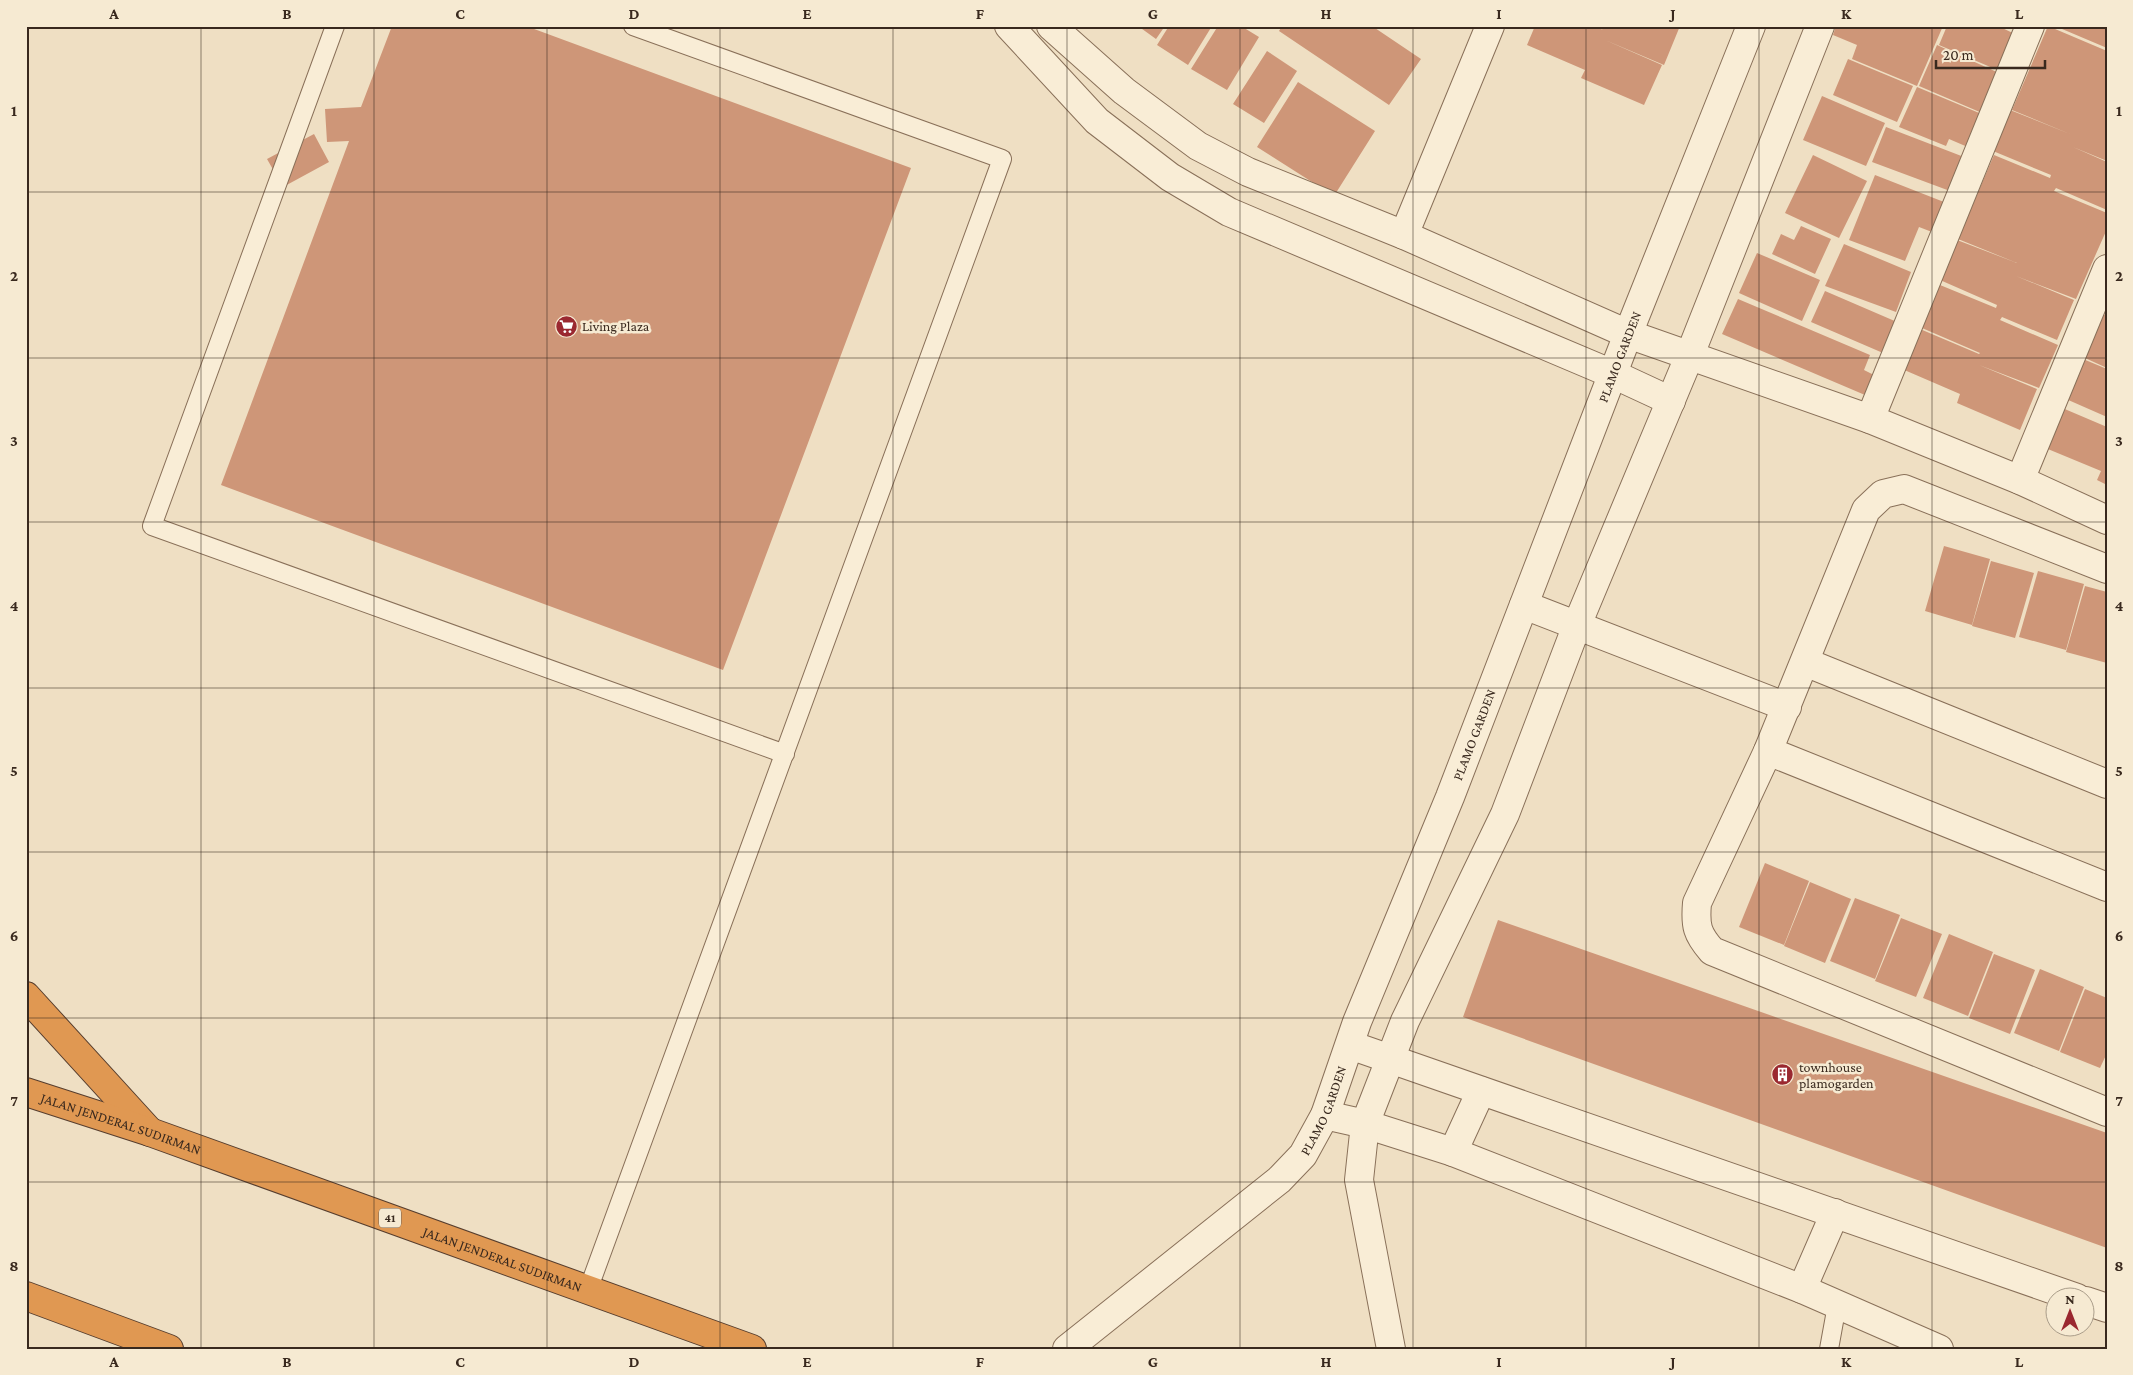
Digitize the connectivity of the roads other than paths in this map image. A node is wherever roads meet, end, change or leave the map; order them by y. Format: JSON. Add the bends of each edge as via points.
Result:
{"nodes":[{"id":1,"x":335,"y":26,"type":"edge"},
{"id":2,"x":633,"y":26,"type":"edge"},
{"id":3,"x":1009,"y":26,"type":"edge"},
{"id":4,"x":1051,"y":26,"type":"edge"},
{"id":5,"x":1490,"y":26,"type":"edge"},
{"id":6,"x":1751,"y":26,"type":"edge"},
{"id":7,"x":2030,"y":26,"type":"edge"},
{"id":8,"x":1816,"y":28,"type":"edge"},
{"id":9,"x":1404,"y":234,"type":"junction"},
{"id":10,"x":2107,"y":269,"type":"edge"},
{"id":11,"x":1628,"y":334,"type":"junction"},
{"id":12,"x":1689,"y":357,"type":"junction"},
{"id":13,"x":1614,"y":374,"type":"junction"},
{"id":14,"x":1671,"y":401,"type":"junction"},
{"id":15,"x":1870,"y":419,"type":"junction"},
{"id":16,"x":2020,"y":480,"type":"junction"},
{"id":17,"x":2107,"y":520,"type":"edge"},
{"id":18,"x":2107,"y":569,"type":"edge"},
{"id":19,"x":1524,"y":605,"type":"junction"},
{"id":20,"x":1577,"y":625,"type":"junction"},
{"id":21,"x":1805,"y":662,"type":"junction"},
{"id":22,"x":1787,"y":706,"type":"junction"},
{"id":23,"x":1768,"y":751,"type":"junction"},
{"id":24,"x":785,"y":754,"type":"junction"},
{"id":25,"x":2107,"y":784,"type":"edge"},
{"id":26,"x":2107,"y":887,"type":"edge"},
{"id":27,"x":26,"y":996,"type":"edge"},
{"id":28,"x":1350,"y":1045,"type":"junction"},
{"id":29,"x":1389,"y":1059,"type":"junction"},
{"id":30,"x":1481,"y":1091,"type":"junction"},
{"id":31,"x":26,"y":1092,"type":"edge"},
{"id":32,"x":2107,"y":1112,"type":"edge"},
{"id":33,"x":1326,"y":1115,"type":"junction"},
{"id":34,"x":1365,"y":1124,"type":"junction"},
{"id":35,"x":150,"y":1132,"type":"junction"},
{"id":36,"x":1452,"y":1152,"type":"junction"},
{"id":37,"x":1835,"y":1213,"type":"junction"},
{"id":38,"x":2049,"y":1288,"type":"edge"},
{"id":39,"x":1802,"y":1289,"type":"junction"},
{"id":40,"x":588,"y":1290,"type":"junction"},
{"id":41,"x":26,"y":1296,"type":"edge"},
{"id":42,"x":1837,"y":1305,"type":"junction"},
{"id":43,"x":169,"y":1349,"type":"edge"},
{"id":44,"x":752,"y":1349,"type":"edge"},
{"id":45,"x":1067,"y":1349,"type":"edge"},
{"id":46,"x":1390,"y":1349,"type":"edge"},
{"id":47,"x":1828,"y":1349,"type":"edge"},
{"id":48,"x":1939,"y":1349,"type":"edge"}],
"edges":[{"from":1,"to":24,"type":"lane","via":[[152,526]]},
{"from":2,"to":24,"type":"lane","via":[[1002,159]]},
{"from":3,"to":13,"type":"street","via":[[1097,121],[1170,177],[1221,207]]},
{"from":4,"to":9,"type":"street","via":[[1124,91],[1198,146],[1248,172]]},
{"from":5,"to":9,"type":"street"},
{"from":6,"to":11,"type":"street","name":"PLAMO GARDEN"},
{"from":7,"to":15,"type":"street"},
{"from":8,"to":12,"type":"street"},
{"from":9,"to":11,"type":"street"},
{"from":10,"to":16,"type":"street"},
{"from":11,"to":12,"type":"street"},
{"from":11,"to":13,"type":"street","name":"PLAMO GARDEN"},
{"from":12,"to":14,"type":"street"},
{"from":12,"to":15,"type":"street"},
{"from":13,"to":14,"type":"street"},
{"from":13,"to":19,"type":"street","name":"PLAMO GARDEN"},
{"from":14,"to":20,"type":"street"},
{"from":15,"to":16,"type":"street"},
{"from":16,"to":17,"type":"street"},
{"from":18,"to":21,"type":"street","via":[[1904,489],[1883,494],[1866,510]]},
{"from":19,"to":20,"type":"street"},
{"from":19,"to":28,"type":"street","name":"PLAMO GARDEN"},
{"from":20,"to":22,"type":"street"},
{"from":20,"to":29,"type":"street","via":[[1505,814]]},
{"from":21,"to":22,"type":"street"},
{"from":21,"to":25,"type":"street"},
{"from":22,"to":23,"type":"street"},
{"from":23,"to":26,"type":"street"},
{"from":23,"to":32,"type":"street","via":[[1697,903],[1695,921],[1701,939],[1712,951]]},
{"from":24,"to":40,"type":"lane"},
{"from":27,"to":35,"type":"highway"},
{"from":28,"to":29,"type":"street"},
{"from":28,"to":33,"type":"street","name":"PLAMO GARDEN"},
{"from":29,"to":30,"type":"street"},
{"from":29,"to":34,"type":"street"},
{"from":30,"to":36,"type":"street"},
{"from":30,"to":37,"type":"street"},
{"from":31,"to":35,"type":"highway","name":"JALAN JENDERAL SUDIRMAN","number":"41"},
{"from":33,"to":34,"type":"street"},
{"from":33,"to":45,"type":"street","name":"PLAMO GARDEN","via":[[1303,1155],[1279,1180]]},
{"from":34,"to":36,"type":"street"},
{"from":34,"to":46,"type":"street","via":[[1359,1180]]},
{"from":35,"to":40,"type":"highway","name":"JALAN JENDERAL SUDIRMAN","number":"41"},
{"from":36,"to":39,"type":"street"},
{"from":37,"to":38,"type":"street"},
{"from":37,"to":39,"type":"street"},
{"from":39,"to":42,"type":"street"},
{"from":40,"to":44,"type":"highway","name":"JALAN JENDERAL SUDIRMAN","number":"41"},
{"from":41,"to":43,"type":"highway"},
{"from":42,"to":47,"type":"lane"},
{"from":42,"to":48,"type":"street"}]}
